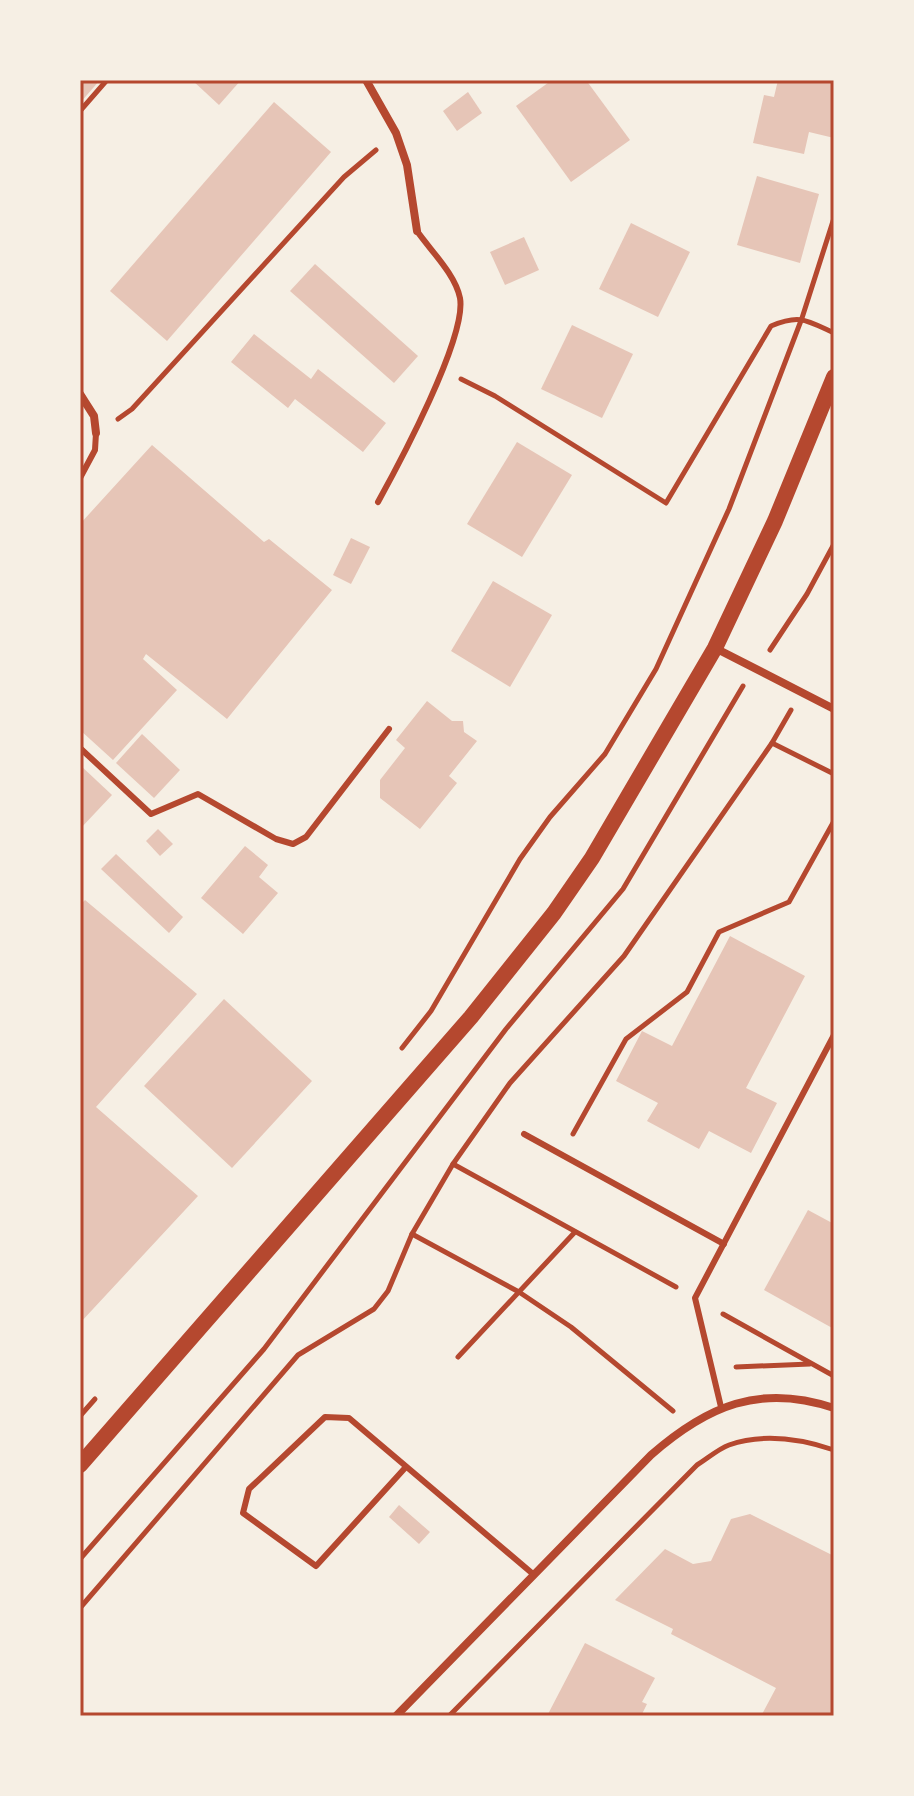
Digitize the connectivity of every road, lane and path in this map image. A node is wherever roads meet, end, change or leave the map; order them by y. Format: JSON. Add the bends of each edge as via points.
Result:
{"nodes":[{"id":1,"x":107,"y":80,"type":"edge"},
{"id":2,"x":366,"y":80,"type":"edge"},
{"id":3,"x":80,"y":111,"type":"edge"},
{"id":4,"x":396,"y":133,"type":"junction"},
{"id":5,"x":834,"y":218,"type":"edge"},
{"id":6,"x":417,"y":231,"type":"joint"},
{"id":7,"x":802,"y":318,"type":"junction"},
{"id":8,"x":834,"y":333,"type":"edge"},
{"id":9,"x":443,"y":369,"type":"junction"},
{"id":10,"x":834,"y":377,"type":"edge"},
{"id":11,"x":80,"y":394,"type":"edge"},
{"id":12,"x":96,"y":433,"type":"junction"},
{"id":13,"x":80,"y":478,"type":"edge"},
{"id":14,"x":378,"y":502,"type":"dead end"},
{"id":15,"x":834,"y":544,"type":"edge"},
{"id":16,"x":711,"y":655,"type":"junction"},
{"id":17,"x":757,"y":669,"type":"junction"},
{"id":18,"x":743,"y":686,"type":"junction"},
{"id":19,"x":801,"y":692,"type":"junction"},
{"id":20,"x":834,"y":709,"type":"edge"},
{"id":21,"x":389,"y":729,"type":"dead end"},
{"id":22,"x":772,"y":743,"type":"junction"},
{"id":23,"x":80,"y":748,"type":"edge"},
{"id":24,"x":834,"y":774,"type":"edge"},
{"id":25,"x":834,"y":821,"type":"edge"},
{"id":26,"x":834,"y":1035,"type":"edge"},
{"id":27,"x":395,"y":1056,"type":"dead end"},
{"id":28,"x":524,"y":1134,"type":"dead end"},
{"id":29,"x":569,"y":1141,"type":"dead end"},
{"id":30,"x":453,"y":1164,"type":"junction"},
{"id":31,"x":576,"y":1232,"type":"junction"},
{"id":32,"x":412,"y":1234,"type":"junction"},
{"id":33,"x":724,"y":1244,"type":"junction"},
{"id":34,"x":519,"y":1292,"type":"junction"},
{"id":35,"x":695,"y":1298,"type":"junction"},
{"id":36,"x":458,"y":1357,"type":"dead end"},
{"id":37,"x":812,"y":1364,"type":"junction"},
{"id":38,"x":711,"y":1371,"type":"junction"},
{"id":39,"x":834,"y":1376,"type":"edge"},
{"id":40,"x":101,"y":1393,"type":"dead end"},
{"id":41,"x":721,"y":1407,"type":"junction"},
{"id":42,"x":834,"y":1408,"type":"edge"},
{"id":43,"x":80,"y":1416,"type":"edge"},
{"id":44,"x":689,"y":1424,"type":"junction"},
{"id":45,"x":834,"y":1450,"type":"edge"},
{"id":46,"x":80,"y":1465,"type":"edge"},
{"id":47,"x":405,"y":1468,"type":"junction"},
{"id":48,"x":80,"y":1559,"type":"edge"},
{"id":49,"x":533,"y":1574,"type":"junction"},
{"id":50,"x":80,"y":1608,"type":"edge"},
{"id":51,"x":396,"y":1716,"type":"edge"},
{"id":52,"x":449,"y":1716,"type":"edge"}],
"edges":[{"from":1,"to":3,"type":"path"},
{"from":2,"to":4,"type":"street"},
{"from":4,"to":6,"type":"street","via":[[407,165]]},
{"from":4,"to":12,"type":"path","via":[[344,177],[132,409]]},
{"from":5,"to":7,"type":"path"},
{"from":6,"to":9,"type":"lane","via":[[460,295],[461,312]]},
{"from":7,"to":8,"type":"path"},
{"from":7,"to":9,"type":"path","via":[[771,326],[666,503]]},
{"from":7,"to":27,"type":"path","via":[[729,509],[656,669],[605,754],[520,859],[431,1011]]},
{"from":9,"to":14,"type":"lane"},
{"from":10,"to":16,"type":"main road","via":[[775,521]]},
{"from":11,"to":12,"type":"street","via":[[94,416]]},
{"from":12,"to":13,"type":"lane","via":[[95,450]]},
{"from":15,"to":17,"type":"path"},
{"from":16,"to":17,"type":"street"},
{"from":16,"to":18,"type":"path"},
{"from":16,"to":46,"type":"main road","via":[[554,913],[461,1029]]},
{"from":17,"to":18,"type":"path"},
{"from":17,"to":19,"type":"street"},
{"from":18,"to":48,"type":"path","via":[[623,889],[506,1029],[264,1349]]},
{"from":19,"to":20,"type":"street"},
{"from":19,"to":22,"type":"path"},
{"from":21,"to":23,"type":"lane","via":[[306,837],[293,844],[198,794],[151,814]]},
{"from":22,"to":24,"type":"path"},
{"from":22,"to":30,"type":"path","via":[[624,956],[510,1083]]},
{"from":25,"to":29,"type":"path","via":[[789,902],[719,932],[687,992],[626,1039]]},
{"from":26,"to":33,"type":"lane"},
{"from":28,"to":33,"type":"lane"},
{"from":30,"to":31,"type":"path"},
{"from":30,"to":32,"type":"path"},
{"from":31,"to":34,"type":"path"},
{"from":31,"to":35,"type":"path"},
{"from":32,"to":34,"type":"path"},
{"from":32,"to":50,"type":"path","via":[[388,1291],[374,1309],[298,1355]]},
{"from":33,"to":35,"type":"lane"},
{"from":34,"to":36,"type":"path"},
{"from":34,"to":44,"type":"path","via":[[571,1327]]},
{"from":35,"to":37,"type":"path"},
{"from":35,"to":38,"type":"lane"},
{"from":37,"to":38,"type":"path"},
{"from":37,"to":39,"type":"path"},
{"from":38,"to":41,"type":"lane"},
{"from":40,"to":43,"type":"path"},
{"from":41,"to":42,"type":"street","via":[[794,1397]]},
{"from":41,"to":44,"type":"street"},
{"from":44,"to":49,"type":"street"},
{"from":45,"to":52,"type":"path","via":[[789,1438],[760,1439],[728,1445],[697,1465]]},
{"from":47,"to":47,"type":"lane","via":[[349,1418],[325,1417],[249,1489],[243,1513],[316,1566]]},
{"from":47,"to":49,"type":"lane"},
{"from":49,"to":51,"type":"street"}]}
